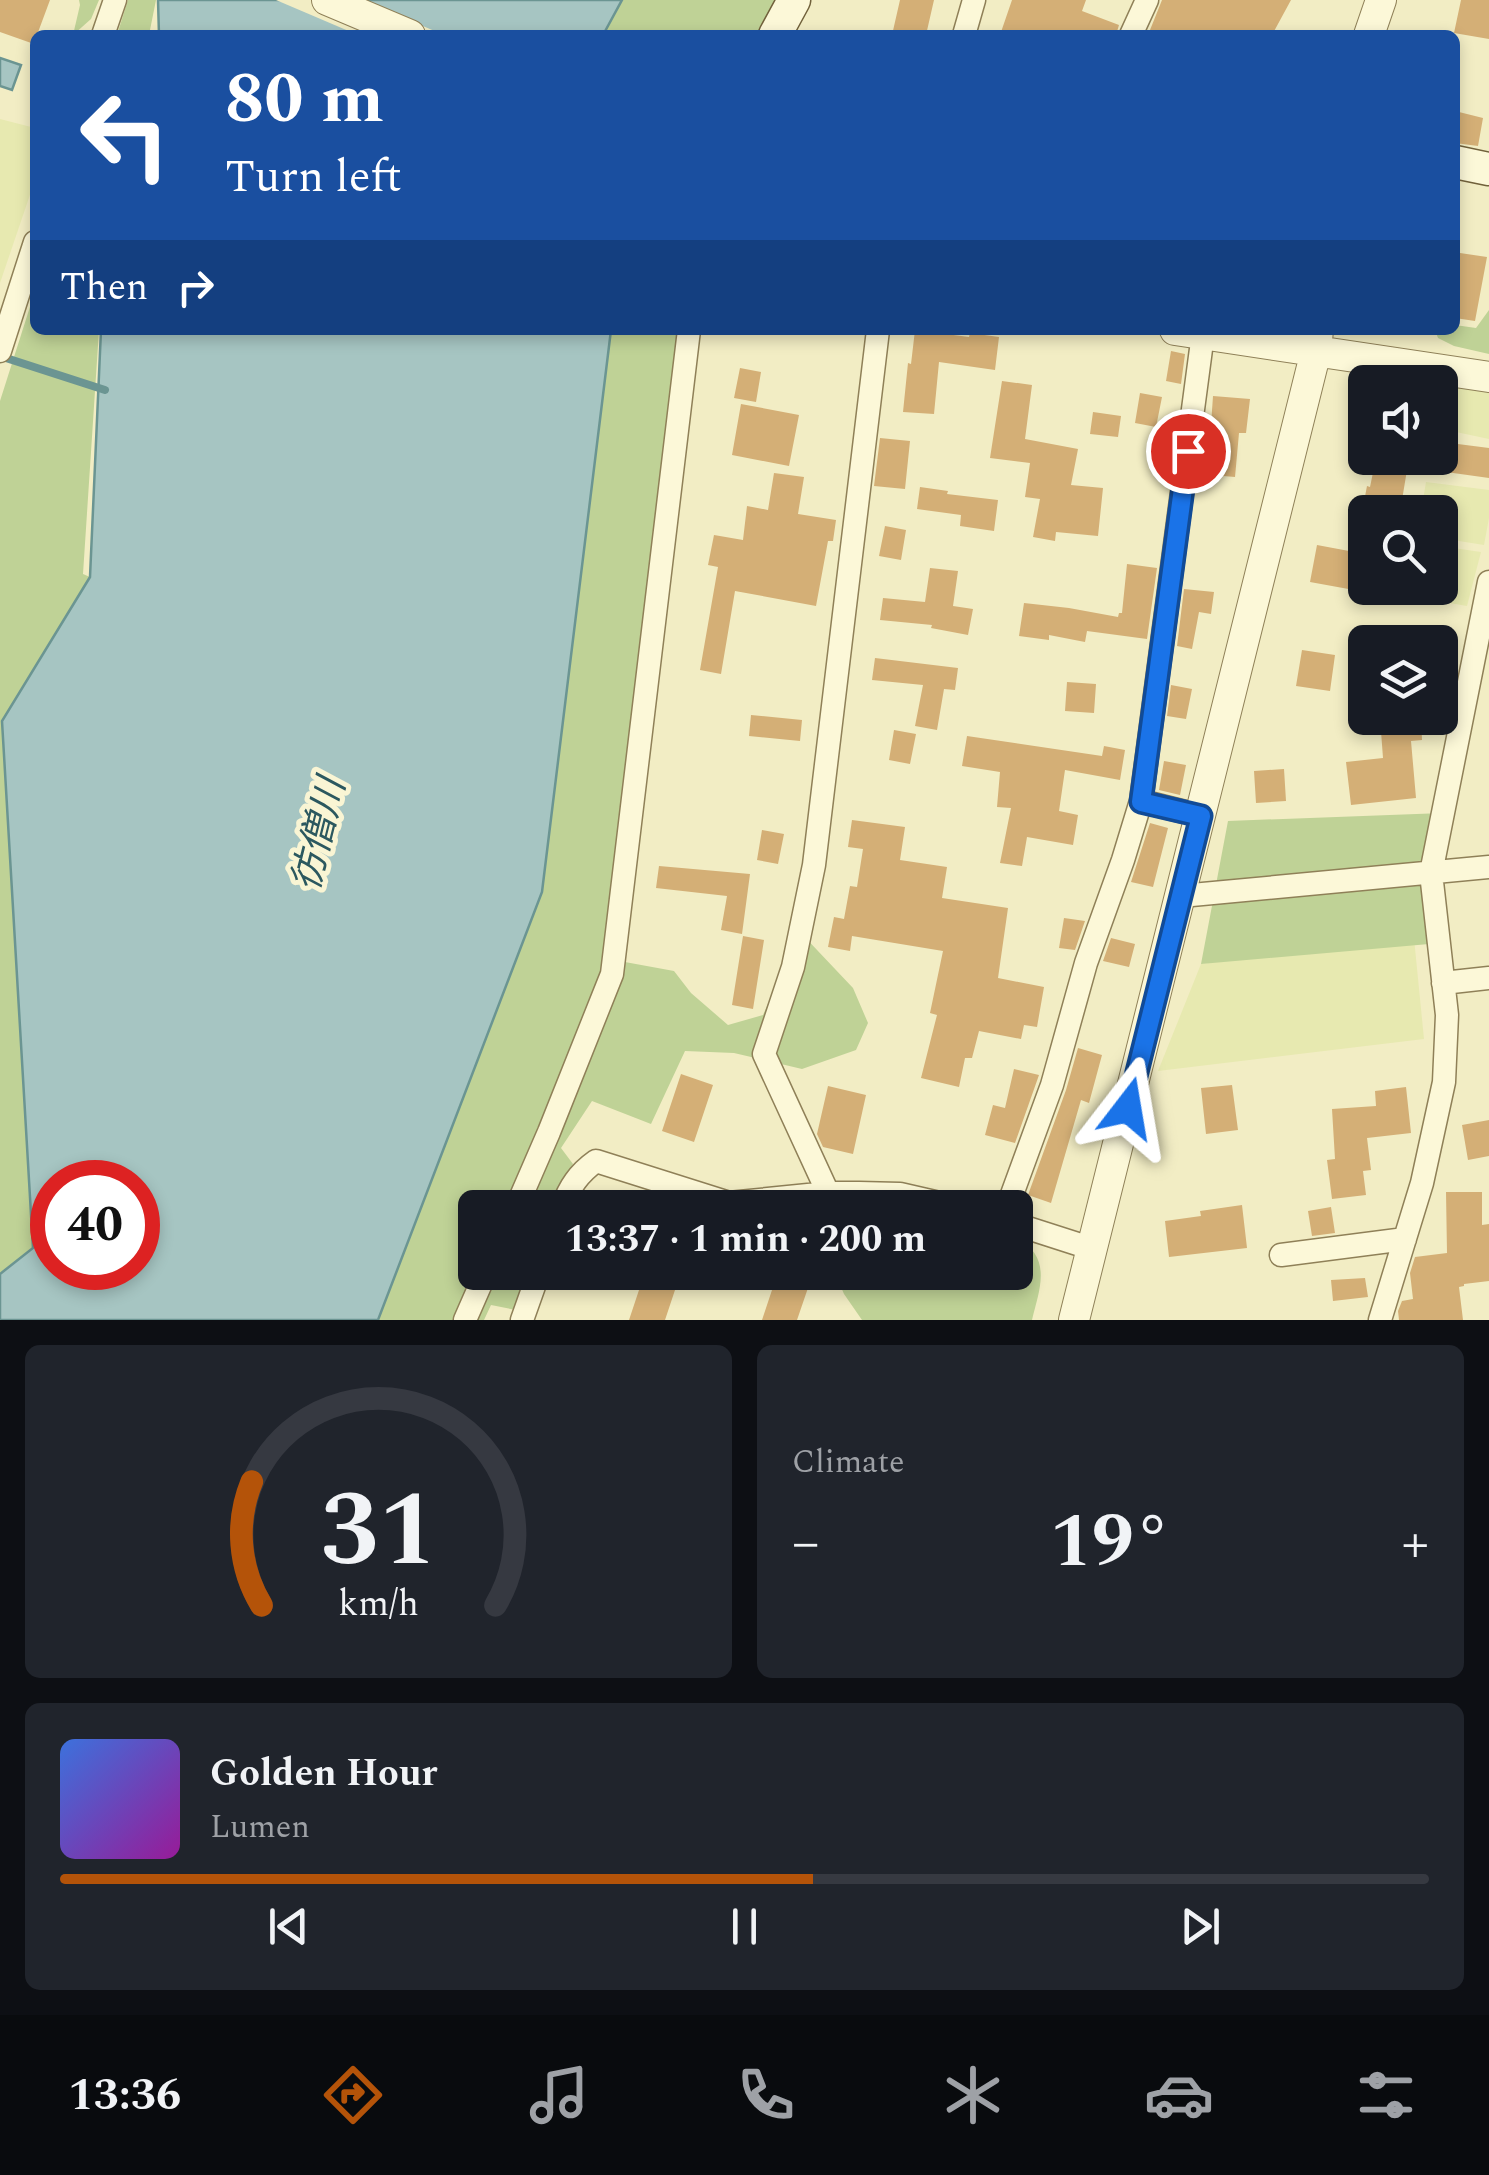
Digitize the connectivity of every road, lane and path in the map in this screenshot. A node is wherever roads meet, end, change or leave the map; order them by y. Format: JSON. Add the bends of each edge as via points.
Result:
{"nodes":[{"id":1,"x":114,"y":0,"type":"edge"},
{"id":2,"x":327,"y":0,"type":"edge"},
{"id":3,"x":794,"y":0,"type":"edge"},
{"id":4,"x":974,"y":0,"type":"edge"},
{"id":5,"x":1147,"y":0,"type":"edge"},
{"id":6,"x":1381,"y":0,"type":"edge"},
{"id":7,"x":105,"y":30,"type":"edge"},
{"id":8,"x":398,"y":30,"type":"edge"},
{"id":9,"x":778,"y":30,"type":"edge"},
{"id":10,"x":965,"y":30,"type":"edge"},
{"id":11,"x":1133,"y":30,"type":"edge"},
{"id":12,"x":1372,"y":30,"type":"edge"},
{"id":13,"x":1460,"y":163,"type":"edge"},
{"id":14,"x":1489,"y":169,"type":"edge"},
{"id":15,"x":30,"y":258,"type":"edge"},
{"id":16,"x":689,"y":335,"type":"edge"},
{"id":17,"x":877,"y":335,"type":"edge"},
{"id":18,"x":1189,"y":335,"type":"edge"},
{"id":19,"x":1232,"y":335,"type":"edge"},
{"id":20,"x":1317,"y":341,"type":"edge"},
{"id":21,"x":0,"y":351,"type":"edge"},
{"id":22,"x":1489,"y":377,"type":"edge"},
{"id":23,"x":1489,"y":582,"type":"edge"},
{"id":24,"x":1141,"y":802,"type":"junction"},
{"id":25,"x":1201,"y":816,"type":"junction"},
{"id":26,"x":1489,"y":867,"type":"edge"},
{"id":27,"x":1431,"y":873,"type":"junction"},
{"id":28,"x":1181,"y":896,"type":"junction"},
{"id":29,"x":1489,"y":978,"type":"edge"},
{"id":30,"x":1443,"y":982,"type":"junction"},
{"id":31,"x":524,"y":1190,"type":"edge"},
{"id":32,"x":570,"y":1190,"type":"edge"},
{"id":33,"x":686,"y":1190,"type":"edge"},
{"id":34,"x":827,"y":1190,"type":"edge"},
{"id":35,"x":1014,"y":1190,"type":"edge"},
{"id":36,"x":1033,"y":1230,"type":"edge"},
{"id":37,"x":1405,"y":1239,"type":"junction"},
{"id":38,"x":1093,"y":1248,"type":"junction"},
{"id":39,"x":1281,"y":1255,"type":"dead end"},
{"id":40,"x":478,"y":1290,"type":"edge"},
{"id":41,"x":533,"y":1290,"type":"edge"},
{"id":42,"x":465,"y":1320,"type":"edge"},
{"id":43,"x":522,"y":1320,"type":"edge"},
{"id":44,"x":1074,"y":1320,"type":"edge"},
{"id":45,"x":1380,"y":1320,"type":"edge"}],
"edges":[{"from":1,"to":7,"type":"street"},
{"from":2,"to":8,"type":"street"},
{"from":3,"to":9,"type":"main road"},
{"from":4,"to":10,"type":"street"},
{"from":5,"to":11,"type":"street"},
{"from":6,"to":12,"type":"street"},
{"from":13,"to":14,"type":"main road"},
{"from":15,"to":21,"type":"street"},
{"from":16,"to":31,"type":"street","via":[[612,974]]},
{"from":17,"to":34,"type":"street","via":[[814,864],[793,967],[764,1054]]},
{"from":18,"to":24,"type":"street"},
{"from":19,"to":20,"type":"street"},
{"from":20,"to":22,"type":"street"},
{"from":20,"to":25,"type":"street"},
{"from":23,"to":27,"type":"street"},
{"from":24,"to":25,"type":"street"},
{"from":24,"to":35,"type":"street"},
{"from":25,"to":28,"type":"street"},
{"from":26,"to":27,"type":"street"},
{"from":27,"to":28,"type":"street"},
{"from":27,"to":30,"type":"street"},
{"from":28,"to":38,"type":"street"},
{"from":29,"to":30,"type":"street"},
{"from":30,"to":37,"type":"street","via":[[1444,1082]]},
{"from":32,"to":33,"type":"street","via":[[596,1161]]},
{"from":36,"to":38,"type":"street"},
{"from":37,"to":39,"type":"street"},
{"from":37,"to":45,"type":"street"},
{"from":38,"to":44,"type":"street"},
{"from":40,"to":42,"type":"street"},
{"from":41,"to":43,"type":"street"}]}
